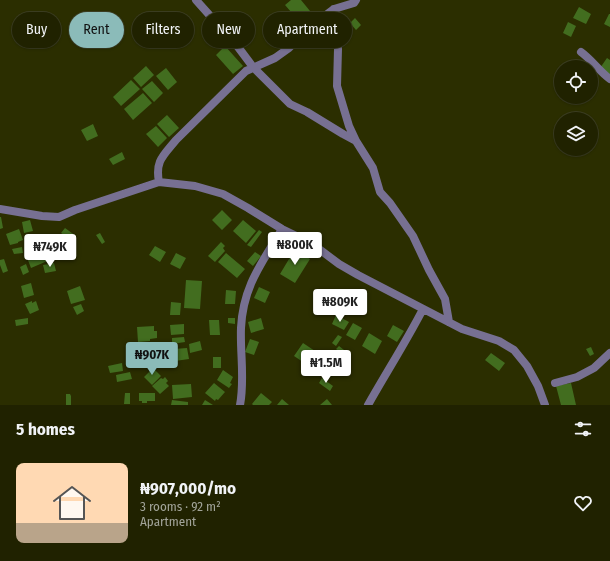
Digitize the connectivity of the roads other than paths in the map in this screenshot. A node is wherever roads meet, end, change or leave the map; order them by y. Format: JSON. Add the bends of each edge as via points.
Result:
{"nodes":[{"id":1,"x":196,"y":0,"type":"edge"},
{"id":2,"x":356,"y":0,"type":"edge"},
{"id":3,"x":334,"y":9,"type":"junction"},
{"id":4,"x":581,"y":52,"type":"dead end"},
{"id":5,"x":253,"y":68,"type":"junction"},
{"id":6,"x":610,"y":79,"type":"edge"},
{"id":7,"x":356,"y":141,"type":"junction"},
{"id":8,"x":159,"y":182,"type":"junction"},
{"id":9,"x":0,"y":209,"type":"edge"},
{"id":10,"x":282,"y":229,"type":"junction"},
{"id":11,"x":423,"y":309,"type":"junction"},
{"id":12,"x":449,"y":322,"type":"junction"},
{"id":13,"x":610,"y":353,"type":"edge"},
{"id":14,"x":555,"y":382,"type":"dead end"},
{"id":15,"x":240,"y":405,"type":"edge"},
{"id":16,"x":368,"y":405,"type":"edge"},
{"id":17,"x":545,"y":405,"type":"edge"}],
"edges":[{"from":1,"to":5,"type":"street"},
{"from":2,"to":3,"type":"street","via":[[354,3]]},
{"from":3,"to":5,"type":"street","via":[[309,28],[289,48]]},
{"from":3,"to":7,"type":"street","via":[[337,86]]},
{"from":4,"to":6,"type":"street"},
{"from":5,"to":7,"type":"street","via":[[290,104]]},
{"from":5,"to":8,"type":"street","via":[[246,71],[176,140],[160,161],[157,171]]},
{"from":7,"to":12,"type":"street","via":[[373,168],[380,192],[413,236],[445,299]]},
{"from":8,"to":9,"type":"street","via":[[59,217]]},
{"from":8,"to":10,"type":"street","via":[[195,186],[223,194]]},
{"from":10,"to":11,"type":"street","via":[[311,243],[358,275]]},
{"from":10,"to":15,"type":"street","via":[[257,270],[248,291],[241,327],[243,394]]},
{"from":11,"to":12,"type":"street"},
{"from":11,"to":16,"type":"street","via":[[408,340]]},
{"from":12,"to":17,"type":"street","via":[[499,341],[514,350],[527,366]]},
{"from":13,"to":14,"type":"street","via":[[594,368],[577,377]]}]}
